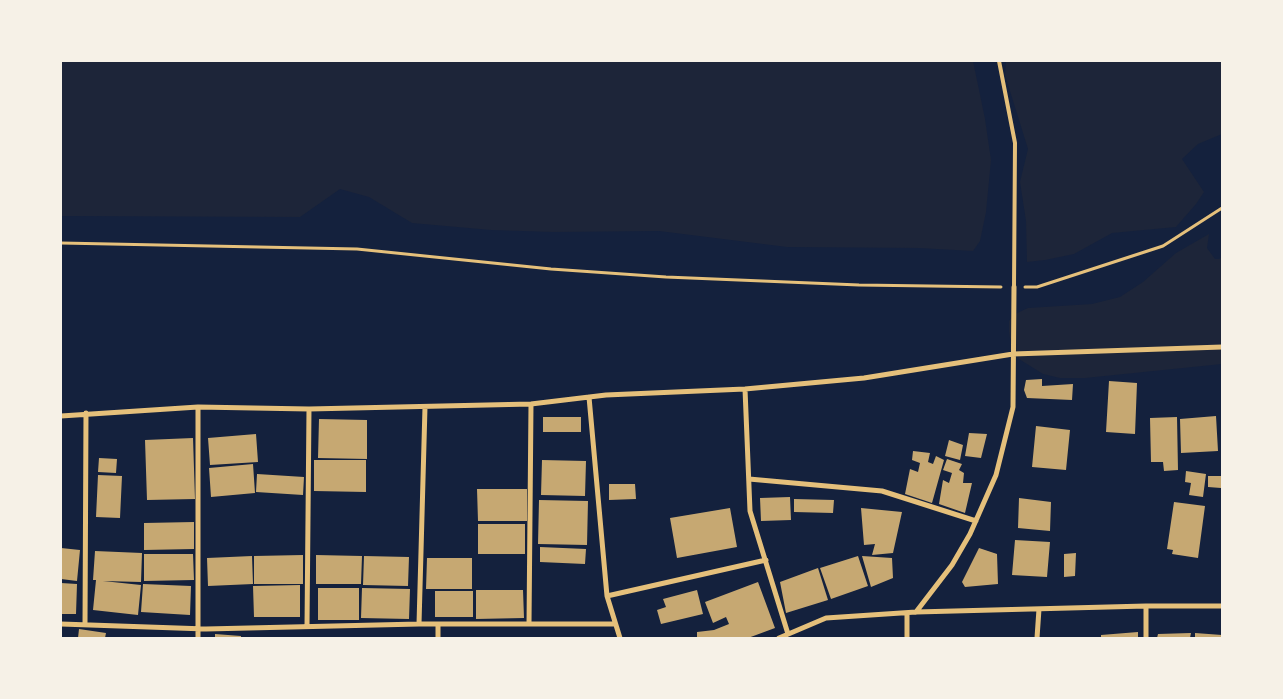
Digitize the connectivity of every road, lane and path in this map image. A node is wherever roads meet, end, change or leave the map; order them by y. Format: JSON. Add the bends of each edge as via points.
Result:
{"nodes":[{"id":1,"x":999,"y":61,"type":"edge"},
{"id":2,"x":1222,"y":208,"type":"edge"},
{"id":3,"x":61,"y":243,"type":"edge"},
{"id":4,"x":1014,"y":287,"type":"junction"},
{"id":5,"x":1222,"y":347,"type":"edge"},
{"id":6,"x":1013,"y":354,"type":"junction"},
{"id":7,"x":745,"y":389,"type":"junction"},
{"id":8,"x":589,"y":397,"type":"junction"},
{"id":9,"x":531,"y":404,"type":"junction"},
{"id":10,"x":198,"y":407,"type":"junction"},
{"id":11,"x":425,"y":407,"type":"junction"},
{"id":12,"x":310,"y":408,"type":"junction"},
{"id":13,"x":86,"y":413,"type":"junction"},
{"id":14,"x":61,"y":416,"type":"edge"},
{"id":15,"x":749,"y":479,"type":"junction"},
{"id":16,"x":976,"y":521,"type":"junction"},
{"id":17,"x":766,"y":560,"type":"junction"},
{"id":18,"x":608,"y":596,"type":"junction"},
{"id":19,"x":1146,"y":606,"type":"junction"},
{"id":20,"x":1222,"y":606,"type":"edge"},
{"id":21,"x":1039,"y":609,"type":"junction"},
{"id":22,"x":916,"y":612,"type":"junction"},
{"id":23,"x":907,"y":613,"type":"junction"},
{"id":24,"x":61,"y":624,"type":"edge"},
{"id":25,"x":419,"y":624,"type":"junction"},
{"id":26,"x":438,"y":624,"type":"junction"},
{"id":27,"x":529,"y":624,"type":"junction"},
{"id":28,"x":615,"y":624,"type":"junction"},
{"id":29,"x":85,"y":625,"type":"junction"},
{"id":30,"x":306,"y":626,"type":"junction"},
{"id":31,"x":198,"y":628,"type":"junction"},
{"id":32,"x":788,"y":634,"type":"junction"},
{"id":33,"x":198,"y":638,"type":"edge"},
{"id":34,"x":438,"y":638,"type":"edge"},
{"id":35,"x":620,"y":638,"type":"edge"},
{"id":36,"x":779,"y":638,"type":"edge"},
{"id":37,"x":907,"y":638,"type":"edge"},
{"id":38,"x":1037,"y":638,"type":"edge"},
{"id":39,"x":1146,"y":638,"type":"edge"}],
"edges":[{"from":1,"to":4,"type":"lane","via":[[1015,143]]},
{"from":2,"to":4,"type":"path","via":[[1163,246],[1037,287]]},
{"from":3,"to":4,"type":"path","via":[[357,249],[666,277],[859,286]]},
{"from":4,"to":6,"type":"street"},
{"from":5,"to":6,"type":"street"},
{"from":6,"to":7,"type":"street","via":[[864,378]]},
{"from":6,"to":16,"type":"street","via":[[1013,407],[996,476]]},
{"from":7,"to":8,"type":"street"},
{"from":7,"to":15,"type":"street"},
{"from":8,"to":9,"type":"street"},
{"from":8,"to":18,"type":"street"},
{"from":9,"to":11,"type":"street"},
{"from":9,"to":27,"type":"street"},
{"from":10,"to":12,"type":"street"},
{"from":10,"to":13,"type":"street"},
{"from":10,"to":31,"type":"street"},
{"from":11,"to":12,"type":"street"},
{"from":11,"to":25,"type":"street"},
{"from":12,"to":30,"type":"street"},
{"from":13,"to":14,"type":"street"},
{"from":13,"to":29,"type":"street"},
{"from":15,"to":16,"type":"street","via":[[882,491]]},
{"from":15,"to":17,"type":"street","via":[[750,511]]},
{"from":16,"to":22,"type":"street","via":[[952,565]]},
{"from":17,"to":18,"type":"street"},
{"from":17,"to":32,"type":"street"},
{"from":18,"to":28,"type":"street"},
{"from":19,"to":20,"type":"street"},
{"from":19,"to":21,"type":"street"},
{"from":19,"to":39,"type":"street"},
{"from":21,"to":22,"type":"street"},
{"from":21,"to":38,"type":"street"},
{"from":22,"to":23,"type":"street"},
{"from":23,"to":32,"type":"street","via":[[826,618]]},
{"from":23,"to":37,"type":"street"},
{"from":24,"to":29,"type":"street"},
{"from":25,"to":26,"type":"street"},
{"from":25,"to":30,"type":"street"},
{"from":26,"to":27,"type":"street"},
{"from":26,"to":34,"type":"street"},
{"from":27,"to":28,"type":"street"},
{"from":28,"to":35,"type":"street"},
{"from":29,"to":31,"type":"street"},
{"from":30,"to":31,"type":"street"},
{"from":31,"to":33,"type":"street"},
{"from":32,"to":36,"type":"street"}]}
